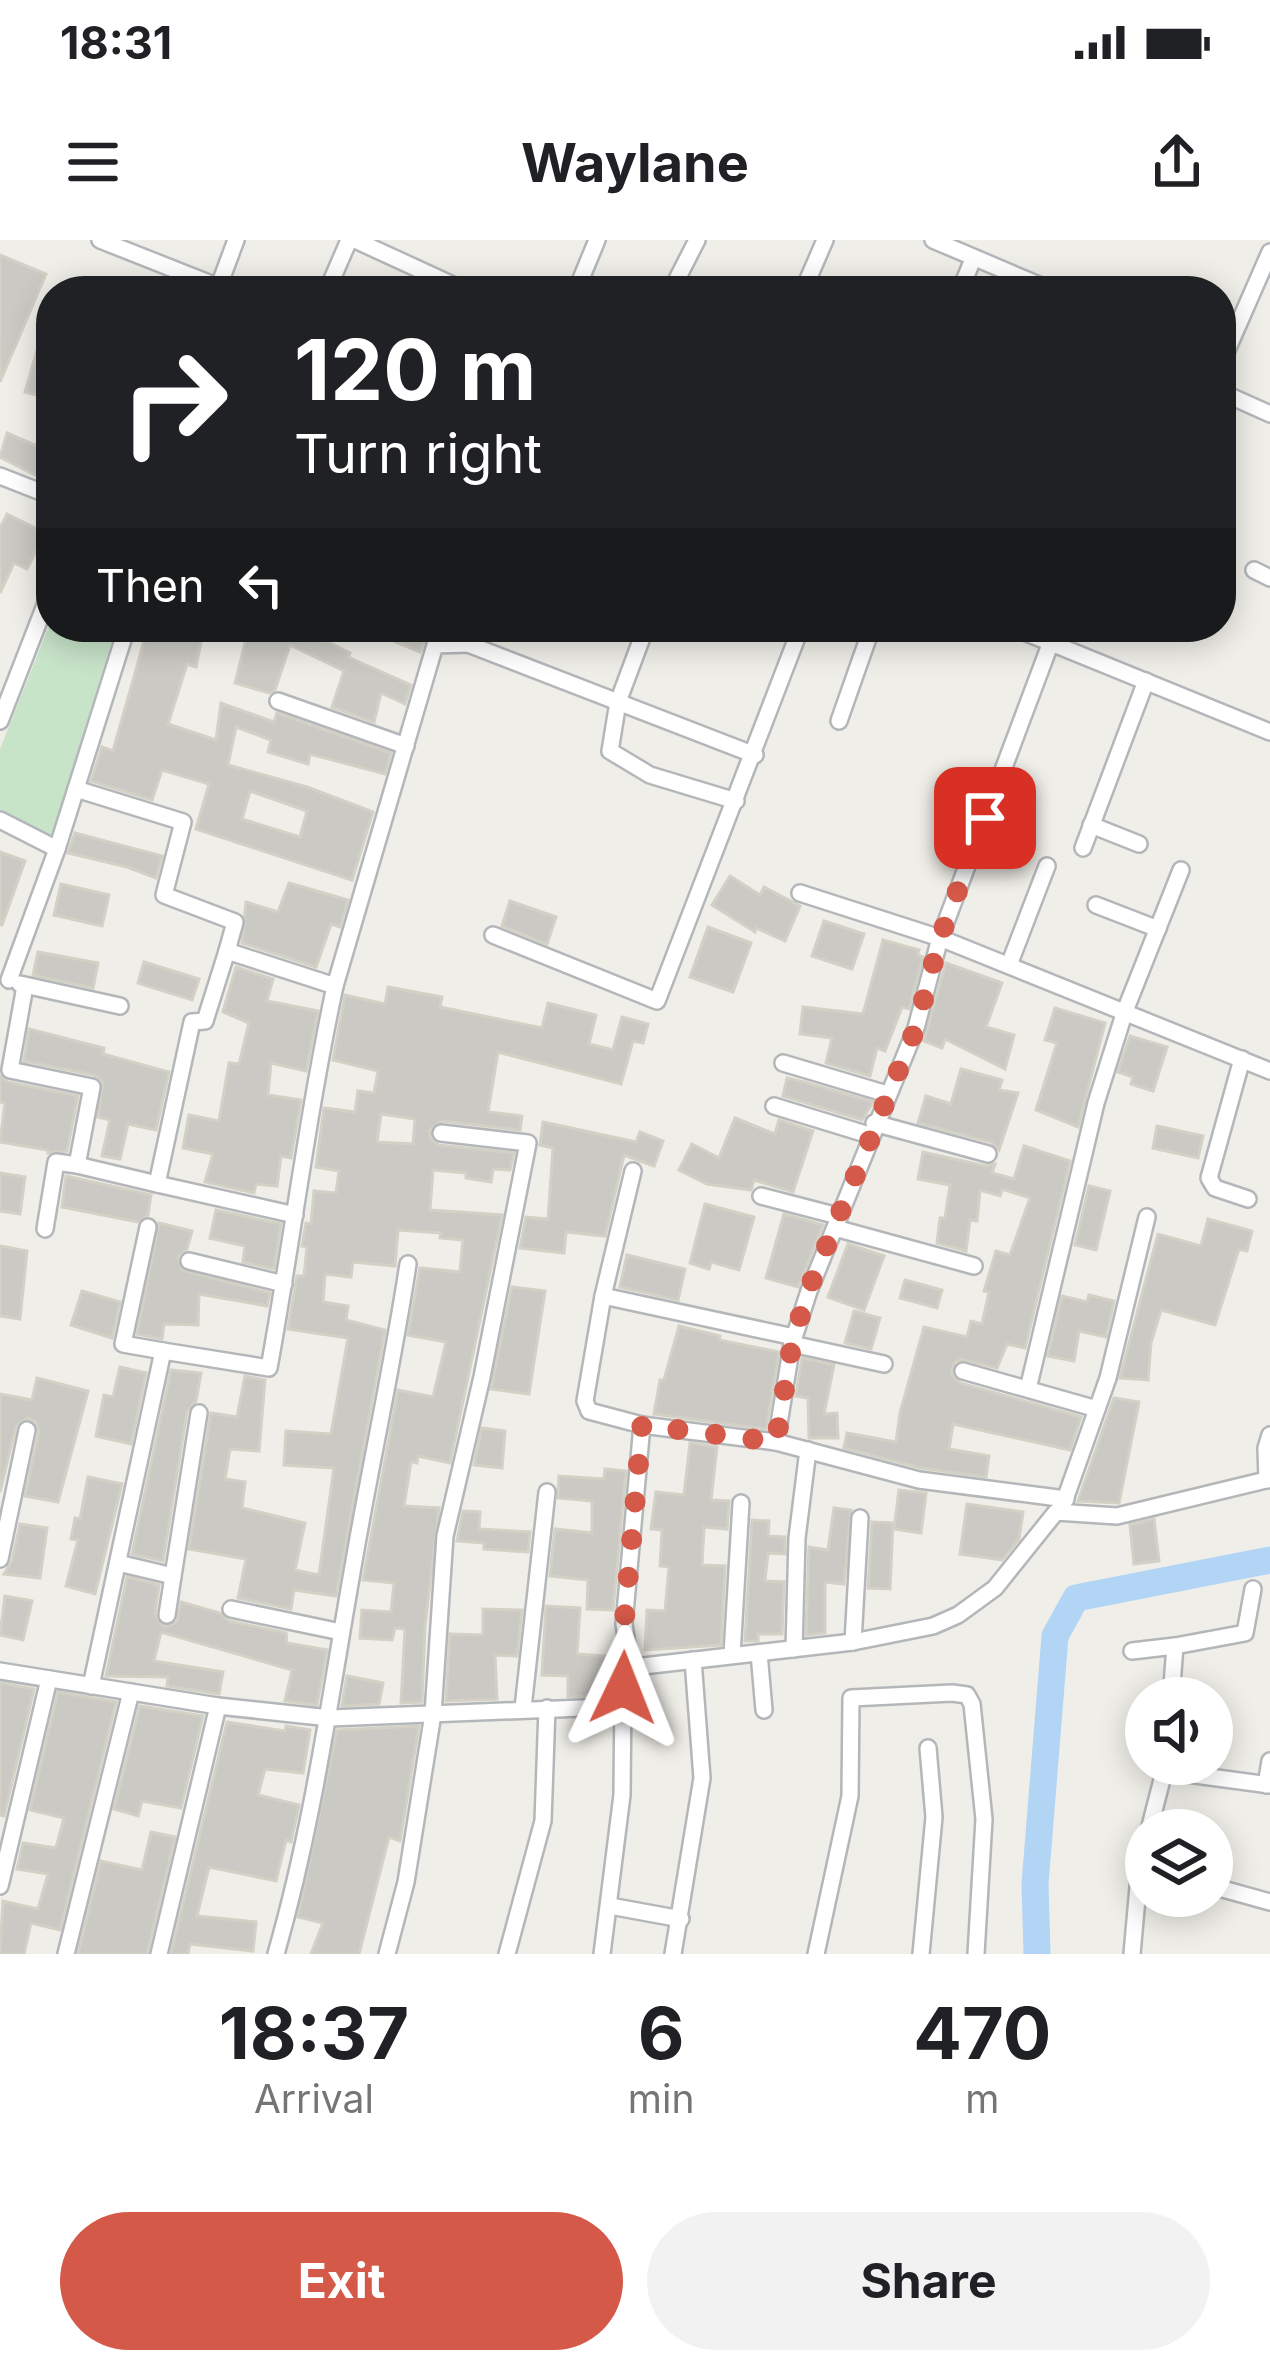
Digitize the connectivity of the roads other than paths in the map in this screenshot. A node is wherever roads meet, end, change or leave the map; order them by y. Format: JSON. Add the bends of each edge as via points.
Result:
{"nodes":[{"id":1,"x":100,"y":240,"type":"edge"},
{"id":2,"x":236,"y":240,"type":"edge"},
{"id":3,"x":352,"y":240,"type":"edge"},
{"id":4,"x":597,"y":240,"type":"edge"},
{"id":5,"x":697,"y":240,"type":"edge"},
{"id":6,"x":825,"y":240,"type":"edge"},
{"id":7,"x":933,"y":240,"type":"edge"},
{"id":8,"x":1270,"y":253,"type":"edge"},
{"id":9,"x":973,"y":260,"type":"junction"},
{"id":10,"x":189,"y":276,"type":"edge"},
{"id":11,"x":225,"y":276,"type":"edge"},
{"id":12,"x":334,"y":276,"type":"edge"},
{"id":13,"x":433,"y":276,"type":"edge"},
{"id":14,"x":582,"y":276,"type":"edge"},
{"id":15,"x":679,"y":276,"type":"edge"},
{"id":16,"x":809,"y":276,"type":"edge"},
{"id":17,"x":966,"y":276,"type":"edge"},
{"id":18,"x":1014,"y":276,"type":"edge"},
{"id":19,"x":1236,"y":330,"type":"edge"},
{"id":20,"x":1236,"y":399,"type":"edge"},
{"id":21,"x":1270,"y":414,"type":"edge"},
{"id":22,"x":0,"y":476,"type":"edge"},
{"id":23,"x":36,"y":490,"type":"edge"},
{"id":24,"x":36,"y":629,"type":"edge"},
{"id":25,"x":122,"y":642,"type":"edge"},
{"id":26,"x":446,"y":642,"type":"edge"},
{"id":27,"x":486,"y":642,"type":"edge"},
{"id":28,"x":640,"y":642,"type":"edge"},
{"id":29,"x":795,"y":642,"type":"edge"},
{"id":30,"x":867,"y":642,"type":"edge"},
{"id":31,"x":1051,"y":642,"type":"joint"},
{"id":32,"x":1146,"y":681,"type":"junction"},
{"id":33,"x":278,"y":700,"type":"dead end"},
{"id":34,"x":618,"y":702,"type":"junction"},
{"id":35,"x":0,"y":721,"type":"edge"},
{"id":36,"x":839,"y":722,"type":"dead end"},
{"id":37,"x":1270,"y":732,"type":"edge"},
{"id":38,"x":406,"y":746,"type":"junction"},
{"id":39,"x":754,"y":755,"type":"junction"},
{"id":40,"x":76,"y":789,"type":"junction"},
{"id":41,"x":736,"y":801,"type":"junction"},
{"id":42,"x":0,"y":820,"type":"edge"},
{"id":43,"x":1091,"y":825,"type":"junction"},
{"id":44,"x":1139,"y":844,"type":"dead end"},
{"id":45,"x":1083,"y":848,"type":"dead end"},
{"id":46,"x":57,"y":850,"type":"junction"},
{"id":47,"x":1047,"y":866,"type":"dead end"},
{"id":48,"x":1181,"y":870,"type":"dead end"},
{"id":49,"x":800,"y":893,"type":"dead end"},
{"id":50,"x":1096,"y":905,"type":"dead end"},
{"id":51,"x":1158,"y":929,"type":"junction"},
{"id":52,"x":493,"y":935,"type":"dead end"},
{"id":53,"x":940,"y":938,"type":"junction"},
{"id":54,"x":227,"y":951,"type":"junction"},
{"id":55,"x":1009,"y":965,"type":"junction"},
{"id":56,"x":11,"y":981,"type":"edge"},
{"id":57,"x":335,"y":986,"type":"junction"},
{"id":58,"x":120,"y":1006,"type":"dead end"},
{"id":59,"x":1125,"y":1011,"type":"junction"},
{"id":60,"x":1242,"y":1059,"type":"junction"},
{"id":61,"x":783,"y":1063,"type":"dead end"},
{"id":62,"x":1270,"y":1071,"type":"edge"},
{"id":63,"x":887,"y":1094,"type":"junction"},
{"id":64,"x":774,"y":1106,"type":"dead end"},
{"id":65,"x":872,"y":1129,"type":"junction"},
{"id":66,"x":441,"y":1133,"type":"dead end"},
{"id":67,"x":988,"y":1154,"type":"dead end"},
{"id":68,"x":77,"y":1165,"type":"junction"},
{"id":69,"x":633,"y":1171,"type":"dead end"},
{"id":70,"x":157,"y":1184,"type":"junction"},
{"id":71,"x":761,"y":1196,"type":"dead end"},
{"id":72,"x":1248,"y":1199,"type":"dead end"},
{"id":73,"x":295,"y":1214,"type":"junction"},
{"id":74,"x":1147,"y":1217,"type":"dead end"},
{"id":75,"x":837,"y":1222,"type":"junction"},
{"id":76,"x":148,"y":1227,"type":"dead end"},
{"id":77,"x":45,"y":1228,"type":"dead end"},
{"id":78,"x":189,"y":1261,"type":"dead end"},
{"id":79,"x":408,"y":1264,"type":"dead end"},
{"id":80,"x":974,"y":1266,"type":"dead end"},
{"id":81,"x":284,"y":1284,"type":"junction"},
{"id":82,"x":603,"y":1296,"type":"junction"},
{"id":83,"x":793,"y":1340,"type":"junction"},
{"id":84,"x":163,"y":1351,"type":"junction"},
{"id":85,"x":884,"y":1364,"type":"dead end"},
{"id":86,"x":963,"y":1371,"type":"dead end"},
{"id":87,"x":1028,"y":1390,"type":"junction"},
{"id":88,"x":1096,"y":1409,"type":"junction"},
{"id":89,"x":199,"y":1413,"type":"dead end"},
{"id":90,"x":642,"y":1425,"type":"junction"},
{"id":91,"x":27,"y":1430,"type":"dead end"},
{"id":92,"x":1270,"y":1435,"type":"edge"},
{"id":93,"x":776,"y":1442,"type":"junction"},
{"id":94,"x":808,"y":1450,"type":"junction"},
{"id":95,"x":1268,"y":1479,"type":"edge"},
{"id":96,"x":547,"y":1492,"type":"dead end"},
{"id":97,"x":741,"y":1503,"type":"dead end"},
{"id":98,"x":1063,"y":1505,"type":"junction"},
{"id":99,"x":860,"y":1518,"type":"dead end"},
{"id":100,"x":0,"y":1559,"type":"edge"},
{"id":101,"x":118,"y":1563,"type":"junction"},
{"id":102,"x":172,"y":1576,"type":"junction"},
{"id":103,"x":1252,"y":1589,"type":"dead end"},
{"id":104,"x":231,"y":1609,"type":"dead end"},
{"id":105,"x":167,"y":1616,"type":"dead end"},
{"id":106,"x":341,"y":1631,"type":"junction"},
{"id":107,"x":853,"y":1642,"type":"junction"},
{"id":108,"x":1175,"y":1646,"type":"junction"},
{"id":109,"x":794,"y":1649,"type":"junction"},
{"id":110,"x":1132,"y":1651,"type":"dead end"},
{"id":111,"x":758,"y":1653,"type":"junction"},
{"id":112,"x":732,"y":1655,"type":"junction"},
{"id":113,"x":693,"y":1660,"type":"junction"},
{"id":114,"x":0,"y":1671,"type":"edge"},
{"id":115,"x":1173,"y":1677,"type":"edge"},
{"id":116,"x":49,"y":1679,"type":"junction"},
{"id":117,"x":627,"y":1680,"type":"junction"},
{"id":118,"x":91,"y":1686,"type":"junction"},
{"id":119,"x":130,"y":1692,"type":"junction"},
{"id":120,"x":218,"y":1706,"type":"junction"},
{"id":121,"x":523,"y":1708,"type":"junction"},
{"id":122,"x":547,"y":1708,"type":"junction"},
{"id":123,"x":764,"y":1709,"type":"dead end"},
{"id":124,"x":433,"y":1714,"type":"junction"},
{"id":125,"x":331,"y":1718,"type":"junction"},
{"id":126,"x":928,"y":1748,"type":"dead end"},
{"id":127,"x":1270,"y":1761,"type":"edge"},
{"id":128,"x":1233,"y":1779,"type":"edge"},
{"id":129,"x":1268,"y":1785,"type":"edge"},
{"id":130,"x":0,"y":1886,"type":"edge"},
{"id":131,"x":1233,"y":1892,"type":"edge"},
{"id":132,"x":1270,"y":1903,"type":"edge"},
{"id":133,"x":610,"y":1906,"type":"junction"},
{"id":134,"x":1137,"y":1917,"type":"edge"},
{"id":135,"x":681,"y":1919,"type":"junction"},
{"id":136,"x":66,"y":1954,"type":"edge"},
{"id":137,"x":159,"y":1954,"type":"edge"},
{"id":138,"x":276,"y":1954,"type":"edge"},
{"id":139,"x":387,"y":1954,"type":"edge"},
{"id":140,"x":506,"y":1954,"type":"edge"},
{"id":141,"x":602,"y":1954,"type":"edge"},
{"id":142,"x":673,"y":1954,"type":"edge"},
{"id":143,"x":816,"y":1954,"type":"edge"},
{"id":144,"x":922,"y":1954,"type":"edge"},
{"id":145,"x":976,"y":1954,"type":"edge"},
{"id":146,"x":1132,"y":1954,"type":"edge"}],
"edges":[{"from":1,"to":10,"type":"street"},
{"from":2,"to":11,"type":"street"},
{"from":3,"to":12,"type":"street"},
{"from":3,"to":13,"type":"street"},
{"from":4,"to":14,"type":"street"},
{"from":5,"to":15,"type":"street"},
{"from":6,"to":16,"type":"street"},
{"from":7,"to":9,"type":"street"},
{"from":8,"to":19,"type":"street"},
{"from":9,"to":17,"type":"street"},
{"from":9,"to":18,"type":"street"},
{"from":20,"to":21,"type":"street"},
{"from":22,"to":23,"type":"street"},
{"from":24,"to":35,"type":"street"},
{"from":25,"to":40,"type":"street"},
{"from":26,"to":38,"type":"street","via":[[435,645]]},
{"from":27,"to":34,"type":"street"},
{"from":28,"to":34,"type":"street"},
{"from":29,"to":39,"type":"street"},
{"from":30,"to":36,"type":"street"},
{"from":31,"to":32,"type":"street"},
{"from":31,"to":53,"type":"street"},
{"from":32,"to":37,"type":"street"},
{"from":32,"to":43,"type":"street"},
{"from":33,"to":38,"type":"street"},
{"from":34,"to":39,"type":"street"},
{"from":34,"to":41,"type":"street","via":[[610,751],[650,775]]},
{"from":38,"to":57,"type":"street"},
{"from":39,"to":41,"type":"street"},
{"from":40,"to":46,"type":"street"},
{"from":40,"to":54,"type":"street","via":[[181,820],[164,896],[235,922]]},
{"from":41,"to":52,"type":"street","via":[[657,1001]]},
{"from":42,"to":46,"type":"street"},
{"from":43,"to":44,"type":"street"},
{"from":43,"to":45,"type":"street"},
{"from":46,"to":56,"type":"street"},
{"from":47,"to":55,"type":"street"},
{"from":48,"to":51,"type":"street"},
{"from":49,"to":53,"type":"street"},
{"from":50,"to":51,"type":"street"},
{"from":51,"to":59,"type":"street"},
{"from":53,"to":55,"type":"street"},
{"from":53,"to":63,"type":"street","via":[[916,1028]]},
{"from":54,"to":57,"type":"street"},
{"from":54,"to":70,"type":"street","via":[[205,1022],[192,1022]]},
{"from":55,"to":59,"type":"street"},
{"from":56,"to":58,"type":"street"},
{"from":56,"to":68,"type":"street","via":[[10,1070],[92,1087]]},
{"from":57,"to":73,"type":"street"},
{"from":59,"to":60,"type":"street"},
{"from":59,"to":87,"type":"street"},
{"from":60,"to":62,"type":"street"},
{"from":60,"to":72,"type":"street","via":[[1209,1178]]},
{"from":61,"to":63,"type":"street"},
{"from":63,"to":65,"type":"street"},
{"from":64,"to":65,"type":"street"},
{"from":65,"to":67,"type":"street"},
{"from":65,"to":75,"type":"street"},
{"from":66,"to":124,"type":"street","via":[[528,1143],[445,1536]]},
{"from":68,"to":70,"type":"street"},
{"from":68,"to":77,"type":"street","via":[[56,1162]]},
{"from":69,"to":82,"type":"street"},
{"from":70,"to":73,"type":"street"},
{"from":71,"to":75,"type":"street"},
{"from":73,"to":81,"type":"street"},
{"from":74,"to":88,"type":"street"},
{"from":75,"to":80,"type":"street"},
{"from":75,"to":83,"type":"street"},
{"from":76,"to":84,"type":"street","via":[[122,1344]]},
{"from":78,"to":81,"type":"street"},
{"from":79,"to":106,"type":"street"},
{"from":81,"to":84,"type":"street","via":[[269,1368]]},
{"from":82,"to":83,"type":"street"},
{"from":82,"to":90,"type":"street","via":[[585,1405]]},
{"from":83,"to":85,"type":"street"},
{"from":83,"to":93,"type":"street"},
{"from":84,"to":101,"type":"street"},
{"from":86,"to":87,"type":"street"},
{"from":87,"to":88,"type":"street"},
{"from":88,"to":98,"type":"street"},
{"from":89,"to":102,"type":"street"},
{"from":90,"to":93,"type":"street"},
{"from":90,"to":117,"type":"street","via":[[624,1624]]},
{"from":91,"to":100,"type":"street"},
{"from":92,"to":95,"type":"street"},
{"from":93,"to":94,"type":"street"},
{"from":94,"to":98,"type":"street"},
{"from":94,"to":109,"type":"street"},
{"from":95,"to":98,"type":"street","via":[[1117,1516]]},
{"from":96,"to":121,"type":"street"},
{"from":97,"to":112,"type":"street"},
{"from":98,"to":107,"type":"street","via":[[995,1588],[958,1615]]},
{"from":99,"to":107,"type":"street"},
{"from":101,"to":102,"type":"street"},
{"from":101,"to":118,"type":"street"},
{"from":102,"to":105,"type":"street"},
{"from":103,"to":108,"type":"street","via":[[1245,1633]]},
{"from":104,"to":106,"type":"street"},
{"from":106,"to":125,"type":"street"},
{"from":107,"to":109,"type":"street"},
{"from":108,"to":110,"type":"street"},
{"from":108,"to":115,"type":"street"},
{"from":109,"to":111,"type":"street"},
{"from":111,"to":112,"type":"street"},
{"from":111,"to":123,"type":"street"},
{"from":112,"to":113,"type":"street"},
{"from":113,"to":117,"type":"street","via":[[643,1666]]},
{"from":113,"to":135,"type":"street","via":[[702,1778]]},
{"from":114,"to":116,"type":"street"},
{"from":116,"to":118,"type":"street"},
{"from":116,"to":130,"type":"street"},
{"from":117,"to":122,"type":"street","via":[[607,1706]]},
{"from":117,"to":133,"type":"street"},
{"from":118,"to":119,"type":"street"},
{"from":119,"to":120,"type":"street"},
{"from":119,"to":136,"type":"street"},
{"from":120,"to":125,"type":"street"},
{"from":120,"to":137,"type":"street"},
{"from":121,"to":122,"type":"street"},
{"from":121,"to":124,"type":"street"},
{"from":122,"to":140,"type":"street","via":[[543,1821]]},
{"from":124,"to":125,"type":"street"},
{"from":124,"to":139,"type":"street"},
{"from":125,"to":138,"type":"street"},
{"from":126,"to":144,"type":"street","via":[[934,1817]]},
{"from":127,"to":129,"type":"street"},
{"from":128,"to":129,"type":"street"},
{"from":131,"to":132,"type":"street"},
{"from":133,"to":135,"type":"street"},
{"from":133,"to":141,"type":"street"},
{"from":134,"to":146,"type":"street"},
{"from":135,"to":142,"type":"street"},
{"from":143,"to":145,"type":"street","via":[[850,1796],[851,1698],[960,1693],[972,1704],[984,1819]]}]}
